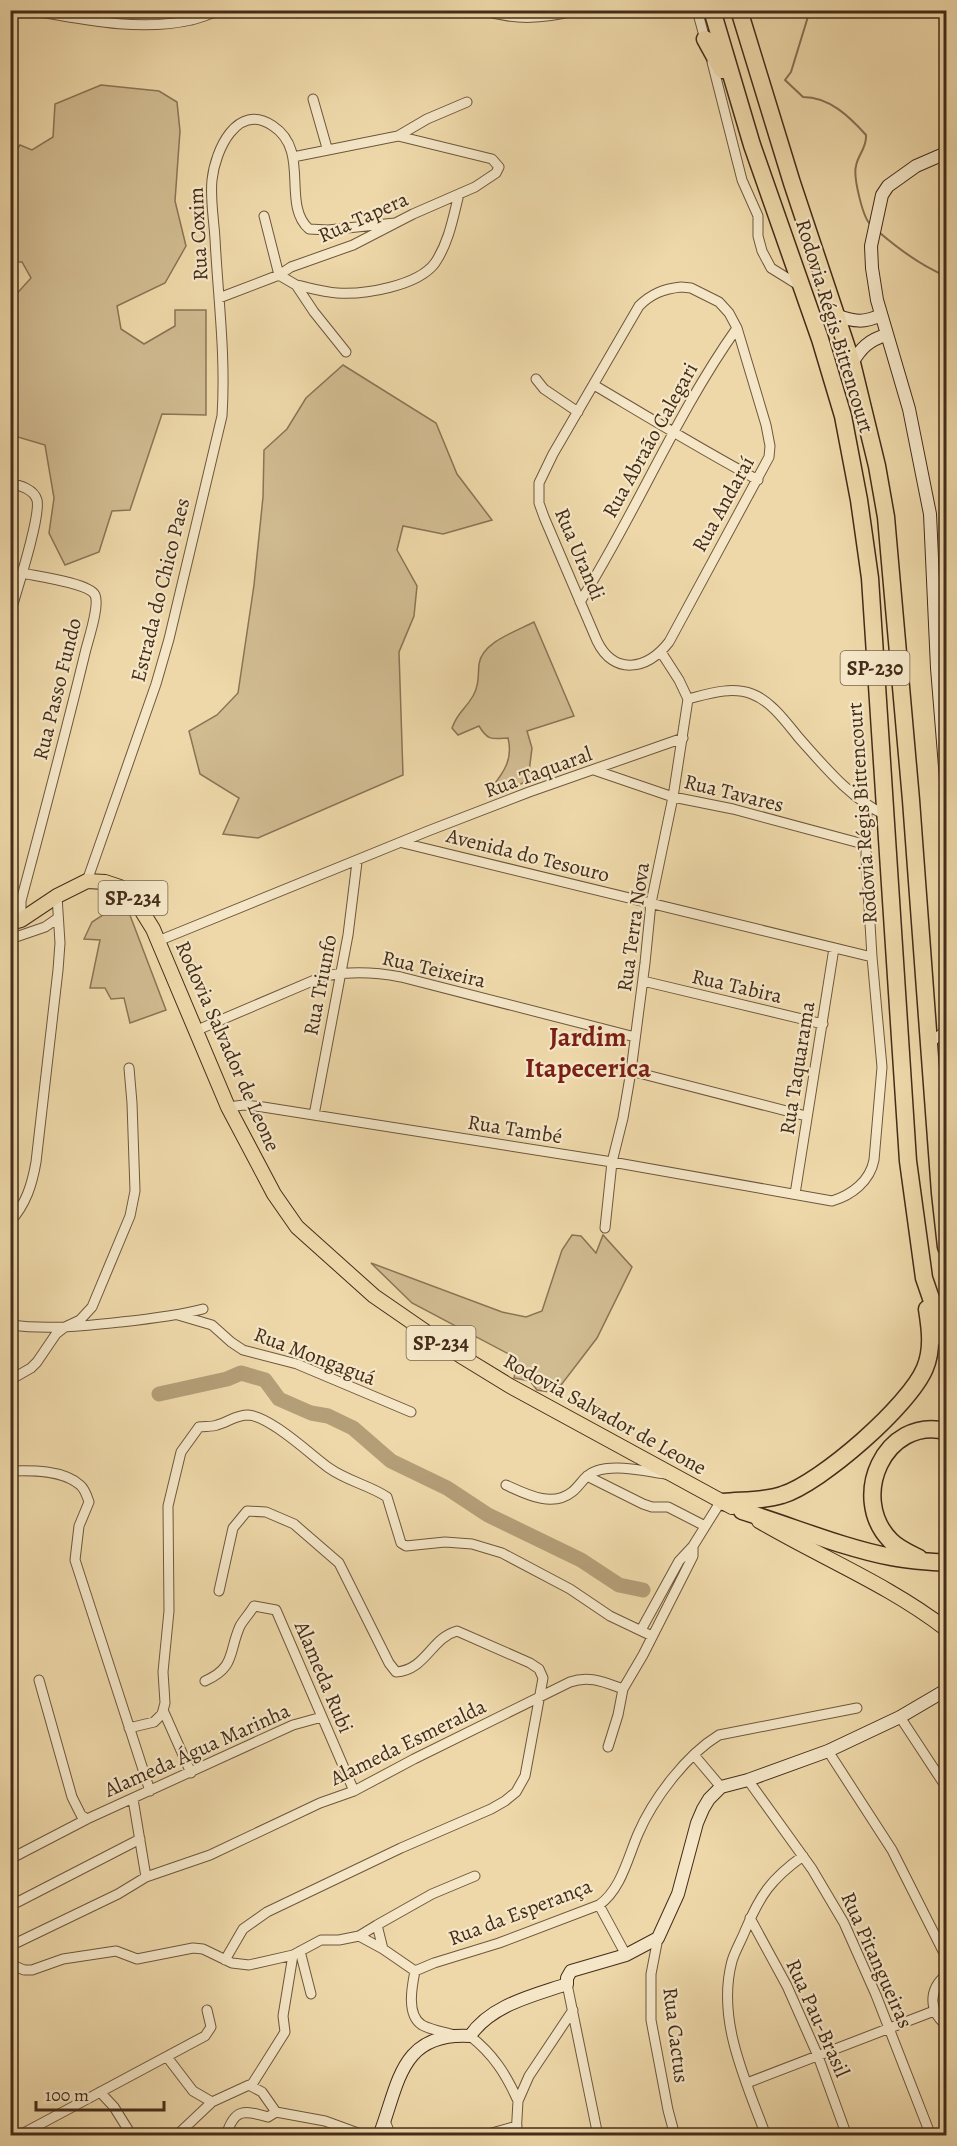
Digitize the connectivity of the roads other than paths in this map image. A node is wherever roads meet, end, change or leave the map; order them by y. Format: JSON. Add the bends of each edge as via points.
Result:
{"nodes":[{"id":1,"x":29,"y":10,"type":"edge"},
{"id":2,"x":222,"y":10,"type":"edge"},
{"id":3,"x":483,"y":10,"type":"edge"},
{"id":4,"x":577,"y":10,"type":"edge"},
{"id":5,"x":697,"y":10,"type":"edge"},
{"id":6,"x":712,"y":10,"type":"edge"},
{"id":7,"x":739,"y":10,"type":"edge"},
{"id":8,"x":705,"y":39,"type":"junction"},
{"id":9,"x":313,"y":99,"type":"dead end"},
{"id":10,"x":467,"y":102,"type":"dead end"},
{"id":11,"x":398,"y":136,"type":"junction"},
{"id":12,"x":752,"y":145,"type":"junction"},
{"id":13,"x":327,"y":148,"type":"junction"},
{"id":14,"x":946,"y":153,"type":"edge"},
{"id":15,"x":293,"y":156,"type":"junction"},
{"id":16,"x":459,"y":194,"type":"junction"},
{"id":17,"x":264,"y":216,"type":"dead end"},
{"id":18,"x":394,"y":223,"type":"junction"},
{"id":19,"x":279,"y":275,"type":"junction"},
{"id":20,"x":296,"y":285,"type":"junction"},
{"id":21,"x":803,"y":288,"type":"junction"},
{"id":22,"x":219,"y":298,"type":"junction"},
{"id":23,"x":836,"y":315,"type":"junction"},
{"id":24,"x":881,"y":315,"type":"junction"},
{"id":25,"x":737,"y":328,"type":"junction"},
{"id":26,"x":886,"y":336,"type":"junction"},
{"id":27,"x":346,"y":352,"type":"dead end"},
{"id":28,"x":852,"y":363,"type":"junction"},
{"id":29,"x":536,"y":379,"type":"dead end"},
{"id":30,"x":594,"y":385,"type":"junction"},
{"id":31,"x":578,"y":412,"type":"junction"},
{"id":32,"x":674,"y":432,"type":"junction"},
{"id":33,"x":758,"y":480,"type":"junction"},
{"id":34,"x":10,"y":485,"type":"edge"},
{"id":35,"x":22,"y":573,"type":"junction"},
{"id":36,"x":580,"y":602,"type":"junction"},
{"id":37,"x":10,"y":614,"type":"edge"},
{"id":38,"x":661,"y":652,"type":"junction"},
{"id":39,"x":688,"y":699,"type":"junction"},
{"id":40,"x":683,"y":738,"type":"junction"},
{"id":41,"x":594,"y":770,"type":"junction"},
{"id":42,"x":946,"y":778,"type":"edge"},
{"id":43,"x":673,"y":797,"type":"junction"},
{"id":44,"x":867,"y":806,"type":"junction"},
{"id":45,"x":885,"y":815,"type":"junction"},
{"id":46,"x":403,"y":843,"type":"junction"},
{"id":47,"x":867,"y":845,"type":"junction"},
{"id":48,"x":357,"y":862,"type":"junction"},
{"id":49,"x":87,"y":881,"type":"junction"},
{"id":50,"x":57,"y":897,"type":"junction"},
{"id":51,"x":21,"y":901,"type":"junction"},
{"id":52,"x":651,"y":903,"type":"junction"},
{"id":53,"x":10,"y":904,"type":"edge"},
{"id":54,"x":58,"y":918,"type":"junction"},
{"id":55,"x":16,"y":922,"type":"edge"},
{"id":56,"x":10,"y":939,"type":"edge"},
{"id":57,"x":158,"y":941,"type":"junction"},
{"id":58,"x":834,"y":948,"type":"junction"},
{"id":59,"x":872,"y":957,"type":"junction"},
{"id":60,"x":341,"y":973,"type":"junction"},
{"id":61,"x":643,"y":981,"type":"junction"},
{"id":62,"x":823,"y":1024,"type":"junction"},
{"id":63,"x":946,"y":1030,"type":"edge"},
{"id":64,"x":195,"y":1031,"type":"junction"},
{"id":65,"x":635,"y":1036,"type":"junction"},
{"id":66,"x":929,"y":1044,"type":"junction"},
{"id":67,"x":129,"y":1068,"type":"dead end"},
{"id":68,"x":631,"y":1071,"type":"junction"},
{"id":69,"x":228,"y":1107,"type":"junction"},
{"id":70,"x":314,"y":1115,"type":"junction"},
{"id":71,"x":806,"y":1116,"type":"junction"},
{"id":72,"x":612,"y":1162,"type":"junction"},
{"id":73,"x":795,"y":1194,"type":"junction"},
{"id":74,"x":10,"y":1222,"type":"edge"},
{"id":75,"x":605,"y":1228,"type":"dead end"},
{"id":76,"x":946,"y":1246,"type":"edge"},
{"id":77,"x":924,"y":1278,"type":"junction"},
{"id":78,"x":203,"y":1309,"type":"dead end"},
{"id":79,"x":178,"y":1315,"type":"junction"},
{"id":80,"x":10,"y":1325,"type":"edge"},
{"id":81,"x":65,"y":1327,"type":"junction"},
{"id":82,"x":946,"y":1342,"type":"edge"},
{"id":83,"x":10,"y":1380,"type":"edge"},
{"id":84,"x":411,"y":1413,"type":"dead end"},
{"id":85,"x":946,"y":1431,"type":"edge"},
{"id":86,"x":10,"y":1471,"type":"edge"},
{"id":87,"x":587,"y":1476,"type":"junction"},
{"id":88,"x":676,"y":1476,"type":"junction"},
{"id":89,"x":506,"y":1485,"type":"dead end"},
{"id":90,"x":722,"y":1502,"type":"junction"},
{"id":91,"x":742,"y":1511,"type":"junction"},
{"id":92,"x":705,"y":1526,"type":"junction"},
{"id":93,"x":693,"y":1546,"type":"junction"},
{"id":94,"x":939,"y":1562,"type":"edge"},
{"id":95,"x":219,"y":1591,"type":"dead end"},
{"id":96,"x":946,"y":1629,"type":"edge"},
{"id":97,"x":641,"y":1630,"type":"junction"},
{"id":98,"x":652,"y":1636,"type":"junction"},
{"id":99,"x":39,"y":1680,"type":"dead end"},
{"id":100,"x":205,"y":1681,"type":"dead end"},
{"id":101,"x":623,"y":1689,"type":"junction"},
{"id":102,"x":946,"y":1690,"type":"edge"},
{"id":103,"x":540,"y":1698,"type":"junction"},
{"id":104,"x":857,"y":1708,"type":"dead end"},
{"id":105,"x":163,"y":1710,"type":"junction"},
{"id":106,"x":322,"y":1717,"type":"junction"},
{"id":107,"x":900,"y":1717,"type":"junction"},
{"id":108,"x":129,"y":1728,"type":"junction"},
{"id":109,"x":608,"y":1747,"type":"dead end"},
{"id":110,"x":828,"y":1751,"type":"junction"},
{"id":111,"x":694,"y":1755,"type":"junction"},
{"id":112,"x":192,"y":1773,"type":"junction"},
{"id":113,"x":748,"y":1780,"type":"junction"},
{"id":114,"x":946,"y":1786,"type":"edge"},
{"id":115,"x":721,"y":1787,"type":"junction"},
{"id":116,"x":150,"y":1791,"type":"junction"},
{"id":117,"x":354,"y":1791,"type":"junction"},
{"id":118,"x":133,"y":1798,"type":"junction"},
{"id":119,"x":87,"y":1819,"type":"junction"},
{"id":120,"x":140,"y":1839,"type":"junction"},
{"id":121,"x":803,"y":1856,"type":"junction"},
{"id":122,"x":10,"y":1859,"type":"edge"},
{"id":123,"x":475,"y":1876,"type":"dead end"},
{"id":124,"x":146,"y":1877,"type":"junction"},
{"id":125,"x":599,"y":1905,"type":"junction"},
{"id":126,"x":10,"y":1906,"type":"edge"},
{"id":127,"x":750,"y":1918,"type":"junction"},
{"id":128,"x":378,"y":1925,"type":"junction"},
{"id":129,"x":359,"y":1936,"type":"junction"},
{"id":130,"x":658,"y":1938,"type":"junction"},
{"id":131,"x":10,"y":1946,"type":"edge"},
{"id":132,"x":383,"y":1949,"type":"junction"},
{"id":133,"x":297,"y":1953,"type":"junction"},
{"id":134,"x":626,"y":1955,"type":"junction"},
{"id":135,"x":946,"y":1957,"type":"edge"},
{"id":136,"x":225,"y":1960,"type":"junction"},
{"id":137,"x":10,"y":1964,"type":"edge"},
{"id":138,"x":415,"y":1971,"type":"junction"},
{"id":139,"x":946,"y":1975,"type":"edge"},
{"id":140,"x":567,"y":1984,"type":"junction"},
{"id":141,"x":311,"y":1994,"type":"dead end"},
{"id":142,"x":207,"y":2010,"type":"dead end"},
{"id":143,"x":573,"y":2010,"type":"junction"},
{"id":144,"x":934,"y":2011,"type":"junction"},
{"id":145,"x":946,"y":2025,"type":"edge"},
{"id":146,"x":889,"y":2030,"type":"junction"},
{"id":147,"x":456,"y":2036,"type":"junction"},
{"id":148,"x":470,"y":2036,"type":"junction"},
{"id":149,"x":818,"y":2056,"type":"junction"},
{"id":150,"x":167,"y":2057,"type":"junction"},
{"id":151,"x":747,"y":2083,"type":"junction"},
{"id":152,"x":251,"y":2086,"type":"junction"},
{"id":153,"x":100,"y":2092,"type":"junction"},
{"id":154,"x":518,"y":2101,"type":"junction"},
{"id":155,"x":212,"y":2102,"type":"junction"},
{"id":156,"x":276,"y":2112,"type":"junction"},
{"id":157,"x":385,"y":2121,"type":"junction"},
{"id":158,"x":516,"y":2131,"type":"edge"},
{"id":159,"x":18,"y":2136,"type":"edge"},
{"id":160,"x":26,"y":2136,"type":"edge"},
{"id":161,"x":42,"y":2136,"type":"edge"},
{"id":162,"x":132,"y":2136,"type":"edge"},
{"id":163,"x":176,"y":2136,"type":"edge"},
{"id":164,"x":226,"y":2136,"type":"edge"},
{"id":165,"x":366,"y":2136,"type":"edge"},
{"id":166,"x":379,"y":2136,"type":"edge"},
{"id":167,"x":391,"y":2136,"type":"edge"},
{"id":168,"x":481,"y":2136,"type":"edge"},
{"id":169,"x":598,"y":2136,"type":"edge"},
{"id":170,"x":675,"y":2136,"type":"edge"},
{"id":171,"x":766,"y":2136,"type":"edge"},
{"id":172,"x":848,"y":2136,"type":"edge"},
{"id":173,"x":931,"y":2136,"type":"edge"}],
"edges":[{"from":1,"to":2,"type":"street","via":[[137,24],[190,20]]},
{"from":3,"to":4,"type":"street","via":[[518,18]]},
{"from":5,"to":8,"type":"street"},
{"from":6,"to":12,"type":"highway","name":"Rodovia Régis Bittencourt","number":"SP-230"},
{"from":7,"to":23,"type":"highway","name":"Rodovia Régis Bittencourt","number":"SP-230"},
{"from":8,"to":12,"type":"highway","via":[[727,80]]},
{"from":8,"to":21,"type":"street","via":[[742,180],[758,216],[762,251],[771,268]]},
{"from":9,"to":13,"type":"street"},
{"from":10,"to":11,"type":"street"},
{"from":11,"to":13,"type":"street"},
{"from":11,"to":16,"type":"street","name":"Rua Tapera","via":[[495,160],[498,170]]},
{"from":12,"to":21,"type":"highway","name":"Rodovia Régis Bittencourt","number":"SP-230"},
{"from":13,"to":15,"type":"street"},
{"from":14,"to":24,"type":"street","via":[[915,166],[882,195],[871,246]]},
{"from":15,"to":18,"type":"street","name":"Rua Coxim","via":[[300,217],[309,229]]},
{"from":15,"to":22,"type":"street","name":"Rua Coxim","via":[[280,132],[261,120],[243,122],[223,142],[212,180]]},
{"from":16,"to":18,"type":"street","name":"Rua Tapera"},
{"from":16,"to":20,"type":"street","via":[[448,238],[434,264],[423,274],[379,290],[348,293]]},
{"from":17,"to":19,"type":"street"},
{"from":18,"to":19,"type":"street","name":"Rua Tapera","via":[[353,245]]},
{"from":19,"to":20,"type":"street"},
{"from":19,"to":22,"type":"street","name":"Rua Tapera"},
{"from":20,"to":27,"type":"street"},
{"from":21,"to":45,"type":"highway","name":"Rodovia Régis Bittencourt","number":"SP-230","via":[[843,416],[860,500],[870,578]]},
{"from":22,"to":49,"type":"street","name":"Estrada do Chico Paes","via":[[222,416],[156,684]]},
{"from":23,"to":24,"type":"street","via":[[861,322]]},
{"from":23,"to":28,"type":"highway","name":"Rodovia Régis Bittencourt","number":"SP-230"},
{"from":24,"to":26,"type":"street"},
{"from":25,"to":30,"type":"street","name":"Rua Andaraí","via":[[719,302],[706,294],[681,287],[659,291],[639,306]]},
{"from":25,"to":32,"type":"street","name":"Rua Abraão Calegari"},
{"from":25,"to":33,"type":"street","name":"Rua Andaraí","via":[[770,446]]},
{"from":26,"to":28,"type":"street","via":[[867,343]]},
{"from":26,"to":42,"type":"street","via":[[909,408],[930,514]]},
{"from":28,"to":66,"type":"highway","name":"Rodovia Régis Bittencourt","number":"SP-230","via":[[877,466],[887,528]]},
{"from":29,"to":31,"type":"street","via":[[544,390]]},
{"from":30,"to":31,"type":"street","name":"Rua Urandi"},
{"from":30,"to":32,"type":"street"},
{"from":31,"to":36,"type":"street","name":"Rua Urandi","via":[[539,483],[538,493],[548,528]]},
{"from":32,"to":33,"type":"street"},
{"from":32,"to":36,"type":"street","name":"Rua Abraão Calegari"},
{"from":33,"to":38,"type":"street","name":"Rua Andaraí"},
{"from":34,"to":35,"type":"street","via":[[32,492],[38,503]]},
{"from":35,"to":37,"type":"street"},
{"from":35,"to":51,"type":"street","name":"Rua Passo Fundo","via":[[87,589],[93,592],[96,604]]},
{"from":36,"to":38,"type":"street","name":"Rua Urandi","via":[[603,653],[612,660],[637,664],[648,662]]},
{"from":38,"to":39,"type":"street"},
{"from":39,"to":40,"type":"street"},
{"from":39,"to":44,"type":"street","via":[[738,692],[765,700],[826,768]]},
{"from":40,"to":41,"type":"street","name":"Rua Taquaral"},
{"from":40,"to":43,"type":"street","name":"Rua Terra Nova"},
{"from":41,"to":43,"type":"street","name":"Rua Tavares"},
{"from":41,"to":46,"type":"street","name":"Rua Taquaral"},
{"from":43,"to":47,"type":"street","name":"Rua Tavares"},
{"from":43,"to":52,"type":"street","name":"Rua Terra Nova"},
{"from":44,"to":45,"type":"street"},
{"from":44,"to":47,"type":"street","name":"Rua També"},
{"from":45,"to":77,"type":"highway","name":"Rodovia Régis Bittencourt","number":"SP-230","via":[[908,1161]]},
{"from":46,"to":48,"type":"street","name":"Rua Taquaral"},
{"from":46,"to":52,"type":"street","name":"Avenida do Tesouro"},
{"from":47,"to":59,"type":"street","name":"Rua També"},
{"from":48,"to":57,"type":"street","name":"Rua Taquaral"},
{"from":48,"to":60,"type":"street","name":"Rua Triunfo"},
{"from":49,"to":50,"type":"main road","number":"SP-234"},
{"from":49,"to":57,"type":"main road","name":"Rodovia Salvador de Leone","number":"SP-234","via":[[105,882],[135,900]]},
{"from":50,"to":54,"type":"street"},
{"from":50,"to":55,"type":"main road","number":"SP-234"},
{"from":51,"to":53,"type":"street"},
{"from":51,"to":55,"type":"street","name":"Rua Passo Fundo"},
{"from":52,"to":58,"type":"street","name":"Avenida do Tesouro"},
{"from":52,"to":61,"type":"street","name":"Rua Terra Nova"},
{"from":54,"to":56,"type":"street","via":[[45,927]]},
{"from":54,"to":74,"type":"street","via":[[58,970],[36,1162],[24,1205]]},
{"from":57,"to":64,"type":"main road","name":"Rodovia Salvador de Leone","number":"SP-234"},
{"from":58,"to":59,"type":"street","name":"Avenida do Tesouro"},
{"from":58,"to":62,"type":"street","name":"Rua Taquarama"},
{"from":59,"to":73,"type":"street","name":"Rua També","via":[[882,1068],[872,1166],[853,1192],[832,1201]]},
{"from":60,"to":64,"type":"street","name":"Rua Teixeira","via":[[307,981]]},
{"from":60,"to":65,"type":"street","name":"Rua Teixeira","via":[[401,977]]},
{"from":60,"to":70,"type":"street","name":"Rua Triunfo"},
{"from":61,"to":62,"type":"street","name":"Rua Tabira"},
{"from":61,"to":65,"type":"street","name":"Rua Terra Nova"},
{"from":62,"to":71,"type":"street","name":"Rua Taquarama"},
{"from":63,"to":66,"type":"street"},
{"from":64,"to":69,"type":"main road","name":"Rodovia Salvador de Leone","number":"SP-234"},
{"from":65,"to":68,"type":"street","name":"Rua Terra Nova"},
{"from":66,"to":76,"type":"highway","name":"Rodovia Régis Bittencourt","number":"SP-230"},
{"from":67,"to":81,"type":"street","via":[[134,1201],[92,1307],[80,1320]]},
{"from":68,"to":71,"type":"street"},
{"from":68,"to":72,"type":"street","name":"Rua Terra Nova"},
{"from":69,"to":70,"type":"street","name":"Rua També","via":[[244,1105]]},
{"from":69,"to":88,"type":"main road","name":"Rodovia Salvador de Leone","number":"SP-234","via":[[281,1206],[297,1227],[374,1296],[510,1386]]},
{"from":70,"to":72,"type":"street","name":"Rua També"},
{"from":71,"to":73,"type":"street","name":"Rua Taquarama"},
{"from":72,"to":73,"type":"street","name":"Rua També"},
{"from":72,"to":75,"type":"street","name":"Rua Terra Nova"},
{"from":77,"to":82,"type":"highway","name":"Rodovia Régis Bittencourt","number":"SP-230"},
{"from":77,"to":90,"type":"highway","via":[[930,1352],[920,1379],[902,1403],[807,1484],[774,1497]]},
{"from":78,"to":79,"type":"street","name":"Rua Mongaguá"},
{"from":79,"to":81,"type":"street","name":"Rua Mongaguá"},
{"from":79,"to":84,"type":"street","name":"Rua Mongaguá","via":[[212,1325],[243,1350],[308,1369]]},
{"from":80,"to":81,"type":"street","name":"Rua Mongaguá"},
{"from":81,"to":83,"type":"street","via":[[37,1362]]},
{"from":85,"to":94,"type":"highway","via":[[928,1429],[898,1442],[876,1469],[872,1488],[874,1510],[890,1539],[918,1558]]},
{"from":86,"to":108,"type":"street","via":[[63,1475],[82,1486],[89,1502],[79,1526],[75,1560]]},
{"from":87,"to":88,"type":"street","via":[[612,1469]]},
{"from":87,"to":89,"type":"street","via":[[571,1493],[550,1500]]},
{"from":87,"to":92,"type":"street","via":[[643,1504],[668,1507]]},
{"from":88,"to":90,"type":"main road","name":"Rodovia Salvador de Leone","number":"SP-234"},
{"from":90,"to":91,"type":"main road","name":"Rodovia Salvador de Leone","number":"SP-234"},
{"from":90,"to":92,"type":"street"},
{"from":91,"to":94,"type":"highway","via":[[866,1551]]},
{"from":91,"to":96,"type":"main road","name":"Rodovia Salvador de Leone","number":"SP-234","via":[[901,1597]]},
{"from":92,"to":93,"type":"street"},
{"from":93,"to":97,"type":"street","via":[[679,1561]]},
{"from":93,"to":98,"type":"street","via":[[690,1563]]},
{"from":95,"to":103,"type":"street","via":[[233,1528],[247,1511],[266,1512],[294,1524],[339,1563],[396,1672],[416,1666],[442,1638],[457,1631],[539,1669],[543,1678]]},
{"from":97,"to":98,"type":"street"},
{"from":97,"to":105,"type":"street","via":[[502,1553],[472,1544],[445,1542],[406,1546],[387,1497],[330,1469],[288,1435],[259,1418],[235,1417],[199,1427],[181,1452],[168,1506],[169,1611]]},
{"from":98,"to":101,"type":"street"},
{"from":99,"to":119,"type":"street","via":[[72,1797]]},
{"from":100,"to":106,"type":"street","name":"Alameda Rubi","via":[[227,1666],[241,1625],[254,1606],[276,1610]]},
{"from":101,"to":103,"type":"street","name":"Alameda Esmeralda","via":[[584,1678]]},
{"from":101,"to":109,"type":"street"},
{"from":102,"to":107,"type":"street"},
{"from":103,"to":117,"type":"street","name":"Alameda Esmeralda"},
{"from":103,"to":136,"type":"street","via":[[526,1770],[516,1792],[506,1801],[267,1912],[243,1929]]},
{"from":104,"to":111,"type":"street","name":"Rua da Esperança","via":[[730,1731],[709,1741]]},
{"from":105,"to":108,"type":"street","via":[[154,1722]]},
{"from":105,"to":112,"type":"street"},
{"from":106,"to":112,"type":"street","name":"Alameda Água Marinha","via":[[293,1725]]},
{"from":106,"to":117,"type":"street","name":"Alameda Rubi"},
{"from":107,"to":110,"type":"street"},
{"from":107,"to":114,"type":"street"},
{"from":108,"to":116,"type":"street"},
{"from":110,"to":113,"type":"street"},
{"from":110,"to":135,"type":"street","via":[[892,1850]]},
{"from":111,"to":115,"type":"street"},
{"from":111,"to":125,"type":"street","name":"Rua da Esperança","via":[[665,1788],[639,1830],[613,1892]]},
{"from":112,"to":116,"type":"street","name":"Alameda Água Marinha"},
{"from":113,"to":115,"type":"street"},
{"from":113,"to":121,"type":"street","name":"Rua Pitangueiras"},
{"from":115,"to":130,"type":"street","via":[[700,1816],[678,1894]]},
{"from":116,"to":118,"type":"street","name":"Alameda Água Marinha"},
{"from":117,"to":124,"type":"street","name":"Alameda Esmeralda","via":[[210,1855]]},
{"from":118,"to":119,"type":"street","name":"Alameda Água Marinha"},
{"from":118,"to":120,"type":"street"},
{"from":119,"to":122,"type":"street","name":"Alameda Água Marinha"},
{"from":120,"to":124,"type":"street"},
{"from":120,"to":126,"type":"street"},
{"from":121,"to":127,"type":"street","via":[[768,1885]]},
{"from":121,"to":146,"type":"street","name":"Rua Pitangueiras","via":[[844,1923]]},
{"from":123,"to":128,"type":"street","via":[[432,1894]]},
{"from":124,"to":131,"type":"street","name":"Alameda Esmeralda"},
{"from":125,"to":134,"type":"street"},
{"from":125,"to":138,"type":"street","name":"Rua da Esperança"},
{"from":127,"to":149,"type":"street","name":"Rua Pau-Brasil","via":[[787,1986]]},
{"from":127,"to":151,"type":"street","via":[[733,1960],[729,1989],[731,2031]]},
{"from":128,"to":129,"type":"street"},
{"from":128,"to":132,"type":"street"},
{"from":129,"to":132,"type":"street"},
{"from":129,"to":133,"type":"street","via":[[321,1940]]},
{"from":130,"to":134,"type":"street"},
{"from":130,"to":170,"type":"street","name":"Rua Cactus","via":[[651,1974],[651,2020]]},
{"from":132,"to":138,"type":"street"},
{"from":133,"to":136,"type":"street","via":[[249,1965]]},
{"from":133,"to":141,"type":"street"},
{"from":133,"to":152,"type":"street","via":[[282,2016],[285,2032]]},
{"from":134,"to":140,"type":"street","via":[[574,1969],[568,1974]]},
{"from":136,"to":137,"type":"street","via":[[193,1948],[137,1959],[116,1951],[63,1959],[32,1970]]},
{"from":138,"to":147,"type":"street","via":[[411,1992],[418,2022]]},
{"from":139,"to":144,"type":"street","via":[[933,1992]]},
{"from":140,"to":143,"type":"street"},
{"from":140,"to":148,"type":"street","via":[[496,2012],[478,2024]]},
{"from":142,"to":150,"type":"street","via":[[209,2032]]},
{"from":143,"to":154,"type":"street","via":[[529,2076]]},
{"from":143,"to":169,"type":"street"},
{"from":144,"to":145,"type":"street"},
{"from":144,"to":146,"type":"street"},
{"from":146,"to":149,"type":"street"},
{"from":146,"to":173,"type":"street","name":"Rua Pitangueiras"},
{"from":147,"to":148,"type":"street"},
{"from":147,"to":157,"type":"street","via":[[435,2040],[412,2053],[403,2067]]},
{"from":148,"to":154,"type":"street","via":[[501,2067]]},
{"from":149,"to":151,"type":"street"},
{"from":149,"to":172,"type":"street","name":"Rua Pau-Brasil"},
{"from":150,"to":153,"type":"street"},
{"from":150,"to":155,"type":"street","via":[[193,2091]]},
{"from":151,"to":171,"type":"street"},
{"from":152,"to":155,"type":"street"},
{"from":152,"to":156,"type":"street","via":[[262,2092]]},
{"from":153,"to":159,"type":"street"},
{"from":153,"to":162,"type":"street"},
{"from":154,"to":158,"type":"street"},
{"from":155,"to":163,"type":"street"},
{"from":156,"to":164,"type":"street","via":[[268,2116],[243,2112],[232,2121]]},
{"from":156,"to":165,"type":"street","via":[[325,2121]]},
{"from":157,"to":166,"type":"street"},
{"from":157,"to":167,"type":"street"},
{"from":158,"to":168,"type":"street"},
{"from":160,"to":161,"type":"street"}]}
